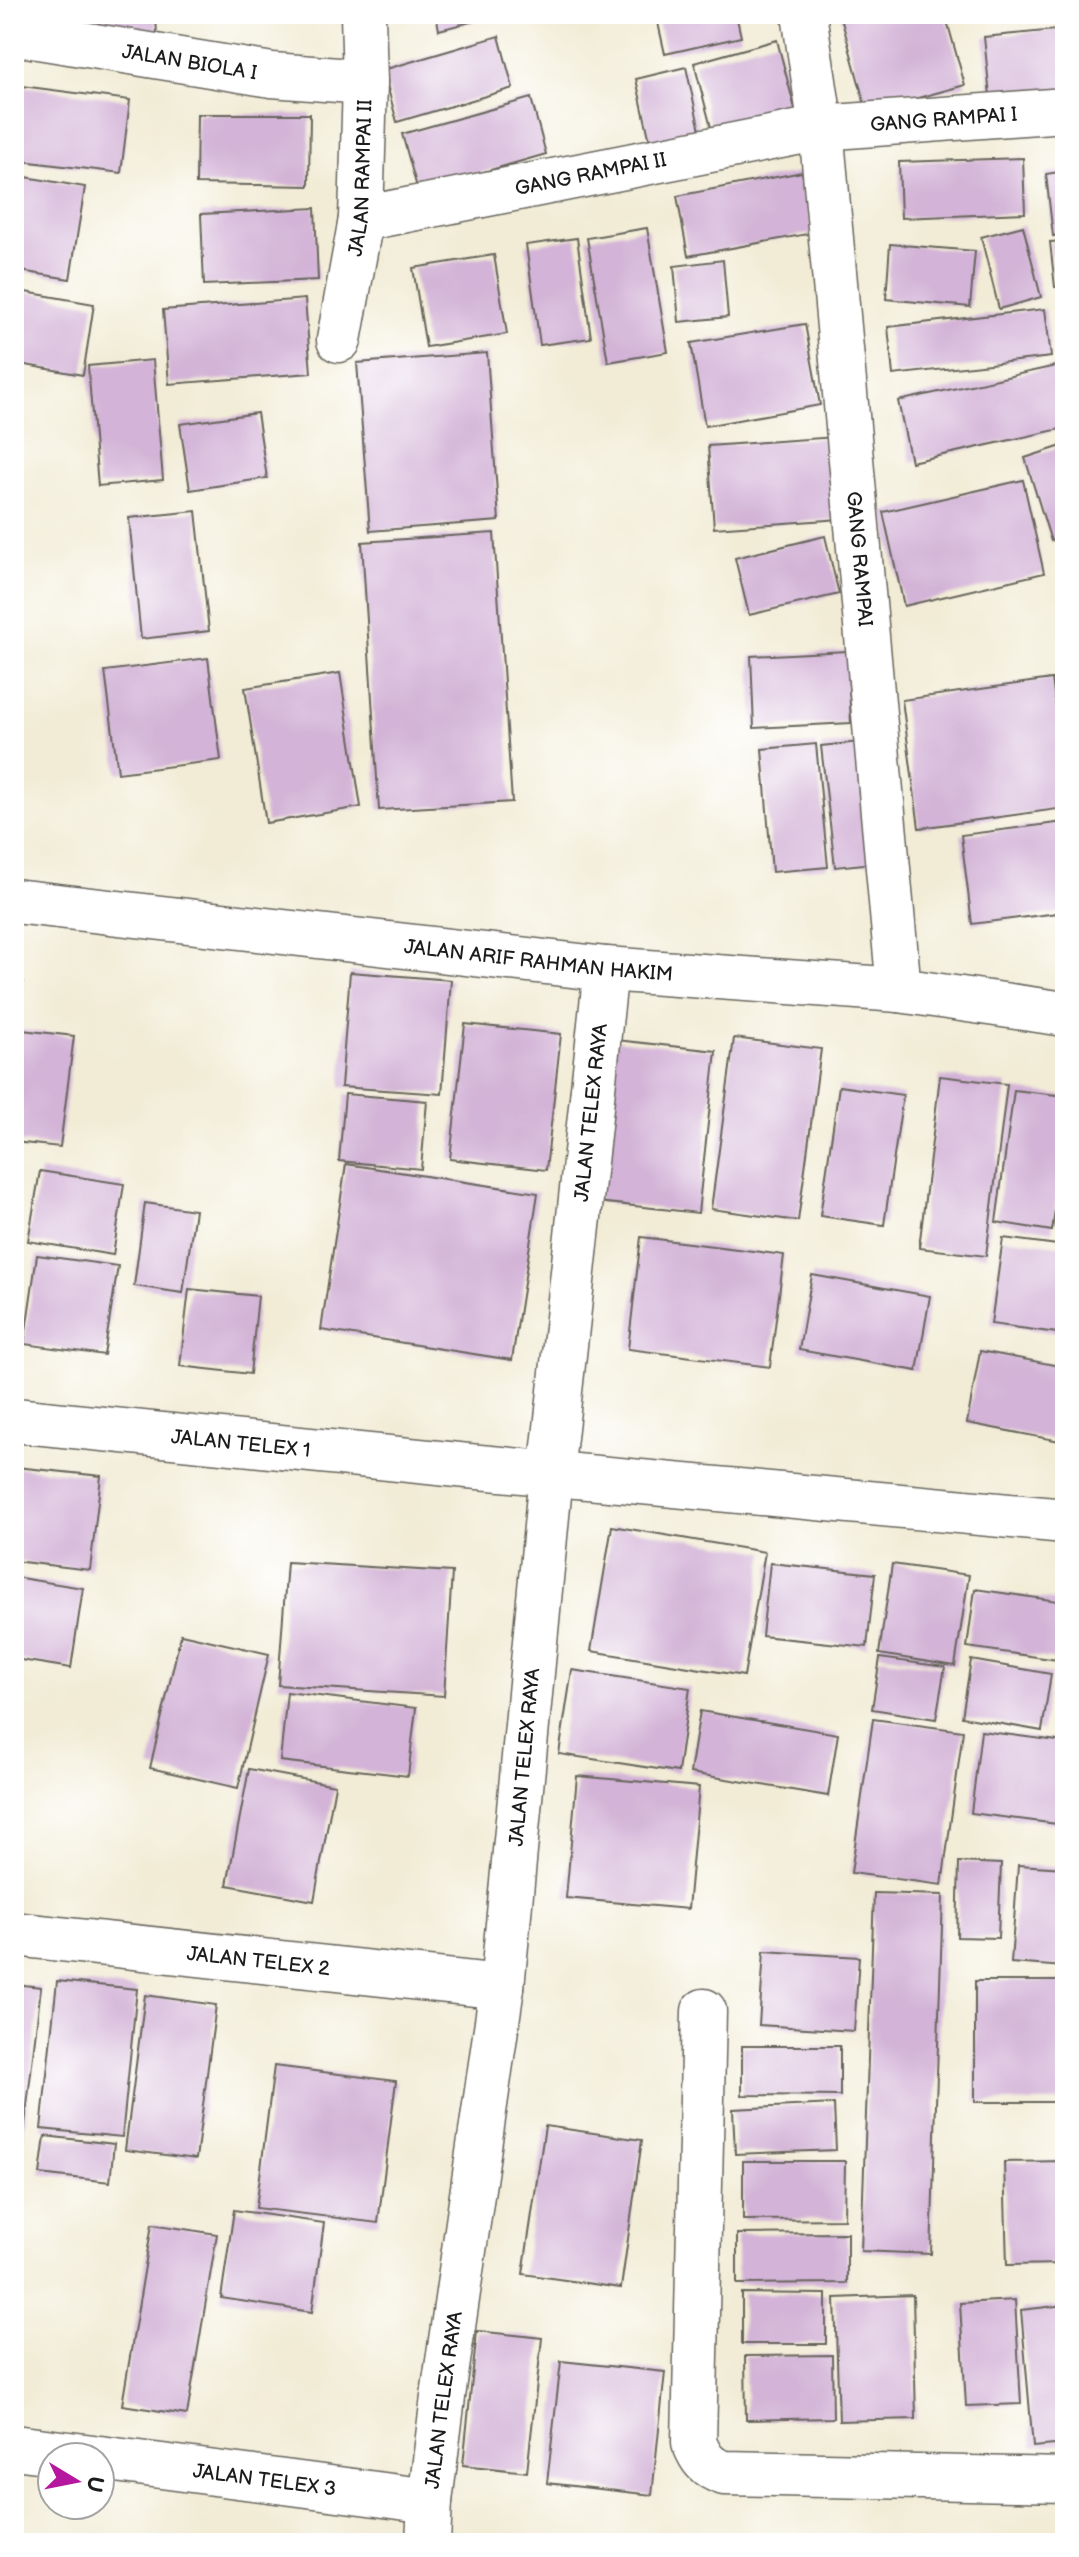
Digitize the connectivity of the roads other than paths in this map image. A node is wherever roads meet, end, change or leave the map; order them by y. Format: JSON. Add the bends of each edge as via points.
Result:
{"nodes":[{"id":1,"x":363,"y":14,"type":"edge"},
{"id":2,"x":804,"y":14,"type":"edge"},
{"id":3,"x":14,"y":33,"type":"edge"},
{"id":4,"x":365,"y":82,"type":"junction"},
{"id":5,"x":1065,"y":110,"type":"edge"},
{"id":6,"x":821,"y":128,"type":"junction"},
{"id":7,"x":361,"y":219,"type":"junction"},
{"id":8,"x":339,"y":340,"type":"dead end"},
{"id":9,"x":14,"y":901,"type":"edge"},
{"id":10,"x":606,"y":969,"type":"junction"},
{"id":11,"x":899,"y":990,"type":"junction"},
{"id":12,"x":1065,"y":1014,"type":"edge"},
{"id":13,"x":14,"y":1420,"type":"edge"},
{"id":14,"x":551,"y":1474,"type":"junction"},
{"id":15,"x":1065,"y":1521,"type":"edge"},
{"id":16,"x":14,"y":1934,"type":"edge"},
{"id":17,"x":502,"y":1987,"type":"junction"},
{"id":18,"x":704,"y":2011,"type":"dead end"},
{"id":19,"x":14,"y":2447,"type":"edge"},
{"id":20,"x":36,"y":2450,"type":"edge"},
{"id":21,"x":116,"y":2462,"type":"edge"},
{"id":22,"x":1065,"y":2480,"type":"edge"},
{"id":23,"x":433,"y":2532,"type":"edge"}],
"edges":[{"from":1,"to":4,"type":"street","name":"JALAN RAMPAI II"},
{"from":2,"to":6,"type":"street","name":"GANG RAMPAI"},
{"from":3,"to":4,"type":"street","name":"JALAN BIOLA I","via":[[272,75]]},
{"from":4,"to":7,"type":"street","name":"JALAN RAMPAI II"},
{"from":5,"to":6,"type":"street","name":"GANG RAMPAI I"},
{"from":6,"to":7,"type":"street","name":"GANG RAMPAI II"},
{"from":6,"to":11,"type":"street","name":"GANG RAMPAI"},
{"from":7,"to":8,"type":"street","name":"JALAN RAMPAI II"},
{"from":9,"to":10,"type":"street","name":"JALAN ARIF RAHMAN HAKIM"},
{"from":10,"to":11,"type":"street","name":"JALAN ARIF RAHMAN HAKIM"},
{"from":10,"to":14,"type":"street","name":"JALAN TELEX RAYA"},
{"from":11,"to":12,"type":"street","name":"JALAN ARIF RAHMAN HAKIM"},
{"from":13,"to":14,"type":"street","name":"JALAN TELEX 1"},
{"from":14,"to":15,"type":"street","name":"JALAN TELEX 1"},
{"from":14,"to":17,"type":"street","name":"JALAN TELEX RAYA"},
{"from":16,"to":17,"type":"street","name":"JALAN TELEX 2"},
{"from":17,"to":23,"type":"street","name":"JALAN TELEX RAYA","via":[[444,2389]]},
{"from":18,"to":22,"type":"street","via":[[694,2442],[700,2457],[724,2473]]},
{"from":19,"to":20,"type":"street"},
{"from":21,"to":23,"type":"street","name":"JALAN TELEX 3"}]}
